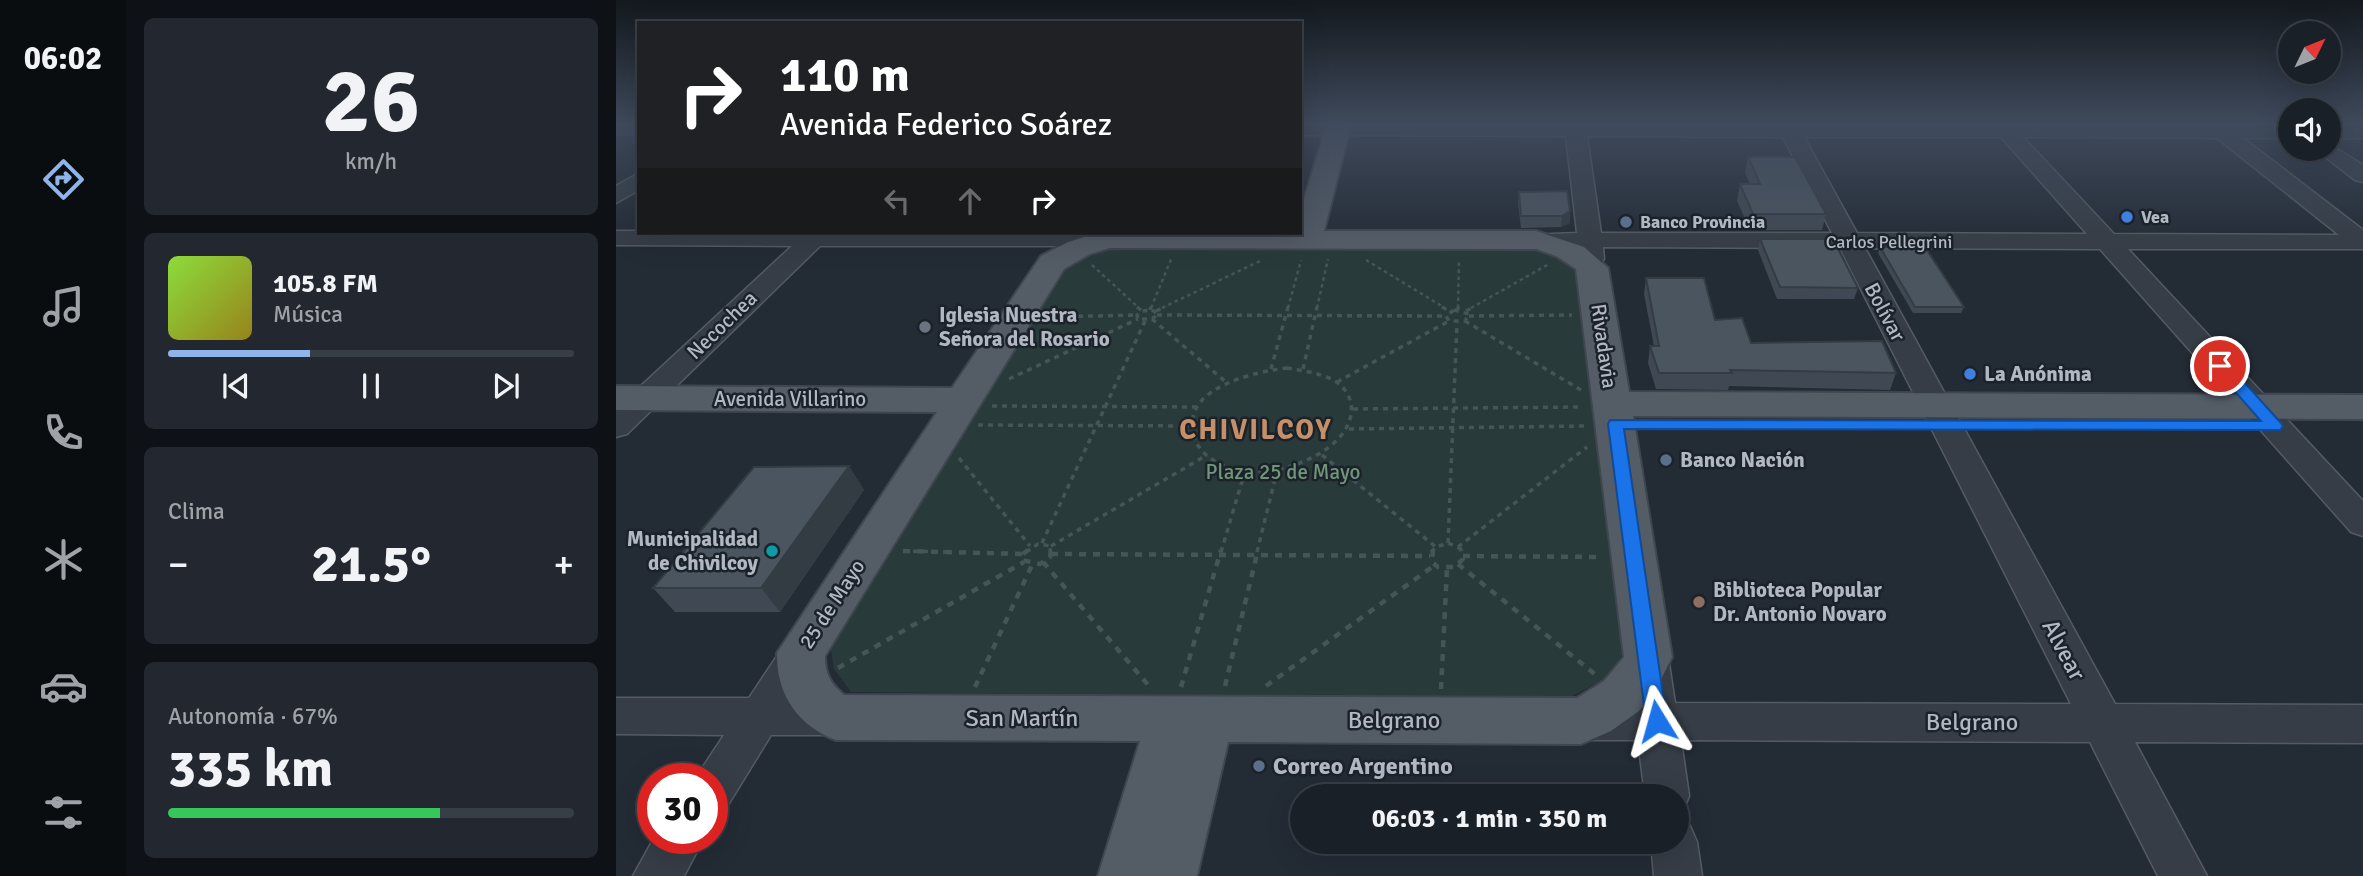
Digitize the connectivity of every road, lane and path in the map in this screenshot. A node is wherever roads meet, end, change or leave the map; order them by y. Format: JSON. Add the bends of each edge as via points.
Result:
{"nodes":[{"id":1,"x":1339,"y":165,"type":"edge"},
{"id":2,"x":1580,"y":165,"type":"edge"},
{"id":3,"x":1808,"y":165,"type":"edge"},
{"id":4,"x":2037,"y":165,"type":"edge"},
{"id":5,"x":2264,"y":165,"type":"edge"},
{"id":6,"x":2348,"y":165,"type":"edge"},
{"id":7,"x":2363,"y":175,"type":"edge"},
{"id":8,"x":637,"y":181,"type":"edge"},
{"id":9,"x":616,"y":196,"type":"edge"},
{"id":10,"x":816,"y":235,"type":"edge"},
{"id":11,"x":616,"y":238,"type":"edge"},
{"id":12,"x":1847,"y":241,"type":"junction"},
{"id":13,"x":2363,"y":242,"type":"edge"},
{"id":14,"x":2110,"y":243,"type":"junction"},
{"id":15,"x":1063,"y":245,"type":"edge"},
{"id":16,"x":1318,"y":245,"type":"junction"},
{"id":17,"x":1175,"y":250,"type":"dead end"},
{"id":18,"x":1459,"y":250,"type":"dead end"},
{"id":19,"x":1546,"y":250,"type":"junction"},
{"id":20,"x":1591,"y":254,"type":"junction"},
{"id":21,"x":1271,"y":256,"type":"dead end"},
{"id":22,"x":1360,"y":257,"type":"dead end"},
{"id":23,"x":1086,"y":259,"type":"dead end"},
{"id":24,"x":1150,"y":310,"type":"junction"},
{"id":25,"x":1458,"y":310,"type":"junction"},
{"id":26,"x":1142,"y":311,"type":"junction"},
{"id":27,"x":1450,"y":311,"type":"junction"},
{"id":28,"x":1466,"y":311,"type":"junction"},
{"id":29,"x":1157,"y":313,"type":"junction"},
{"id":30,"x":1579,"y":315,"type":"dead end"},
{"id":31,"x":1286,"y":316,"type":"junction"},
{"id":32,"x":1316,"y":316,"type":"junction"},
{"id":33,"x":1446,"y":316,"type":"junction"},
{"id":34,"x":1469,"y":316,"type":"junction"},
{"id":35,"x":1037,"y":317,"type":"dead end"},
{"id":36,"x":1138,"y":317,"type":"junction"},
{"id":37,"x":1152,"y":320,"type":"junction"},
{"id":38,"x":1144,"y":321,"type":"junction"},
{"id":39,"x":1449,"y":321,"type":"junction"},
{"id":40,"x":1465,"y":321,"type":"junction"},
{"id":41,"x":1457,"y":323,"type":"junction"},
{"id":42,"x":1271,"y":369,"type":"junction"},
{"id":43,"x":1303,"y":369,"type":"junction"},
{"id":44,"x":1006,"y":380,"type":"dead end"},
{"id":45,"x":1336,"y":382,"type":"junction"},
{"id":46,"x":1227,"y":383,"type":"junction"},
{"id":47,"x":1105,"y":406,"type":"junction"},
{"id":48,"x":1200,"y":407,"type":"junction"},
{"id":49,"x":2363,"y":407,"type":"edge"},
{"id":50,"x":1454,"y":408,"type":"junction"},
{"id":51,"x":1353,"y":409,"type":"junction"},
{"id":52,"x":624,"y":412,"type":"edge"},
{"id":53,"x":1940,"y":415,"type":"junction"},
{"id":54,"x":1599,"y":416,"type":"junction"},
{"id":55,"x":2266,"y":416,"type":"junction"},
{"id":56,"x":964,"y":420,"type":"junction"},
{"id":57,"x":1096,"y":426,"type":"junction"},
{"id":58,"x":1193,"y":426,"type":"junction"},
{"id":59,"x":2363,"y":426,"type":"edge"},
{"id":60,"x":1453,"y":428,"type":"junction"},
{"id":61,"x":1349,"y":429,"type":"junction"},
{"id":62,"x":1207,"y":455,"type":"junction"},
{"id":63,"x":1322,"y":455,"type":"junction"},
{"id":64,"x":1245,"y":471,"type":"junction"},
{"id":65,"x":1277,"y":471,"type":"junction"},
{"id":66,"x":2363,"y":523,"type":"edge"},
{"id":67,"x":1042,"y":543,"type":"junction"},
{"id":68,"x":1448,"y":543,"type":"junction"},
{"id":69,"x":1030,"y":546,"type":"junction"},
{"id":70,"x":1051,"y":546,"type":"junction"},
{"id":71,"x":1436,"y":547,"type":"junction"},
{"id":72,"x":1458,"y":547,"type":"junction"},
{"id":73,"x":891,"y":551,"type":"dead end"},
{"id":74,"x":1023,"y":554,"type":"junction"},
{"id":75,"x":1051,"y":554,"type":"junction"},
{"id":76,"x":1220,"y":555,"type":"junction"},
{"id":77,"x":1257,"y":555,"type":"junction"},
{"id":78,"x":1430,"y":556,"type":"junction"},
{"id":79,"x":1463,"y":556,"type":"junction"},
{"id":80,"x":1607,"y":558,"type":"dead end"},
{"id":81,"x":1024,"y":562,"type":"junction"},
{"id":82,"x":1043,"y":562,"type":"junction"},
{"id":83,"x":1032,"y":565,"type":"junction"},
{"id":84,"x":1435,"y":565,"type":"junction"},
{"id":85,"x":1458,"y":565,"type":"junction"},
{"id":86,"x":1447,"y":569,"type":"junction"},
{"id":87,"x":1648,"y":657,"type":"junction"},
{"id":88,"x":824,"y":659,"type":"junction"},
{"id":89,"x":986,"y":691,"type":"dead end"},
{"id":90,"x":1256,"y":693,"type":"dead end"},
{"id":91,"x":1441,"y":694,"type":"dead end"},
{"id":92,"x":840,"y":697,"type":"junction"},
{"id":93,"x":1185,"y":703,"type":"junction"},
{"id":94,"x":1585,"y":703,"type":"junction"},
{"id":95,"x":616,"y":716,"type":"edge"},
{"id":96,"x":760,"y":716,"type":"junction"},
{"id":97,"x":1657,"y":721,"type":"junction"},
{"id":98,"x":2103,"y":723,"type":"junction"},
{"id":99,"x":2363,"y":724,"type":"edge"},
{"id":100,"x":728,"y":765,"type":"edge"},
{"id":101,"x":1665,"y":784,"type":"edge"},
{"id":102,"x":671,"y":854,"type":"edge"},
{"id":103,"x":1675,"y":854,"type":"edge"},
{"id":104,"x":657,"y":876,"type":"edge"},
{"id":105,"x":1127,"y":876,"type":"edge"},
{"id":106,"x":1168,"y":876,"type":"edge"},
{"id":107,"x":1678,"y":876,"type":"edge"},
{"id":108,"x":2183,"y":876,"type":"edge"}],
"edges":[{"from":1,"to":16,"type":"main road"},
{"from":2,"to":20,"type":"street","name":"Rivadavia"},
{"from":3,"to":12,"type":"street","name":"Bolívar"},
{"from":4,"to":14,"type":"street"},
{"from":5,"to":13,"type":"street"},
{"from":6,"to":7,"type":"street"},
{"from":8,"to":9,"type":"street"},
{"from":10,"to":11,"type":"street"},
{"from":10,"to":15,"type":"street"},
{"from":10,"to":52,"type":"street","name":"Necochea"},
{"from":12,"to":14,"type":"street","name":"Carlos Pellegrini"},
{"from":12,"to":20,"type":"street","name":"Carlos Pellegrini"},
{"from":12,"to":53,"type":"street","name":"Bolívar"},
{"from":13,"to":14,"type":"street","name":"Carlos Pellegrini"},
{"from":14,"to":55,"type":"street"},
{"from":15,"to":16,"type":"main road","via":[[1080,248],[1108,239]]},
{"from":15,"to":56,"type":"main road","name":"25 de Mayo"},
{"from":16,"to":19,"type":"main road"},
{"from":16,"to":31,"type":"path"},
{"from":16,"to":32,"type":"path"},
{"from":17,"to":24,"type":"path"},
{"from":18,"to":25,"type":"path"},
{"from":19,"to":20,"type":"main road"},
{"from":19,"to":28,"type":"path"},
{"from":20,"to":54,"type":"main road","name":"Rivadavia"},
{"from":21,"to":29,"type":"path"},
{"from":22,"to":27,"type":"path"},
{"from":23,"to":26,"type":"path"},
{"from":24,"to":26,"type":"path"},
{"from":24,"to":29,"type":"path"},
{"from":25,"to":27,"type":"path"},
{"from":25,"to":28,"type":"path"},
{"from":26,"to":36,"type":"path"},
{"from":27,"to":33,"type":"path"},
{"from":28,"to":34,"type":"path"},
{"from":29,"to":31,"type":"path"},
{"from":29,"to":37,"type":"path"},
{"from":30,"to":34,"type":"path"},
{"from":31,"to":32,"type":"path"},
{"from":31,"to":42,"type":"path"},
{"from":32,"to":33,"type":"path"},
{"from":32,"to":43,"type":"path"},
{"from":33,"to":39,"type":"path"},
{"from":34,"to":40,"type":"path"},
{"from":35,"to":36,"type":"path"},
{"from":36,"to":38,"type":"path"},
{"from":36,"to":44,"type":"path"},
{"from":37,"to":38,"type":"path"},
{"from":37,"to":46,"type":"path"},
{"from":38,"to":47,"type":"path"},
{"from":39,"to":41,"type":"path"},
{"from":39,"to":45,"type":"path"},
{"from":40,"to":41,"type":"path"},
{"from":40,"to":54,"type":"path"},
{"from":41,"to":50,"type":"path"},
{"from":42,"to":43,"type":"path"},
{"from":42,"to":46,"type":"path"},
{"from":43,"to":45,"type":"path"},
{"from":45,"to":51,"type":"path"},
{"from":46,"to":48,"type":"path"},
{"from":47,"to":48,"type":"path"},
{"from":47,"to":56,"type":"path"},
{"from":47,"to":57,"type":"path"},
{"from":48,"to":58,"type":"path"},
{"from":49,"to":55,"type":"main road"},
{"from":50,"to":51,"type":"path"},
{"from":50,"to":54,"type":"path"},
{"from":50,"to":60,"type":"path"},
{"from":51,"to":61,"type":"path"},
{"from":52,"to":56,"type":"main road","name":"Avenida Villarino"},
{"from":53,"to":54,"type":"main road"},
{"from":53,"to":55,"type":"main road"},
{"from":53,"to":98,"type":"street","name":"Alvear"},
{"from":54,"to":60,"type":"path"},
{"from":54,"to":72,"type":"path"},
{"from":54,"to":87,"type":"main road","name":"Rivadavia"},
{"from":55,"to":59,"type":"main road"},
{"from":55,"to":66,"type":"street"},
{"from":56,"to":57,"type":"path"},
{"from":56,"to":69,"type":"path"},
{"from":56,"to":88,"type":"main road","name":"25 de Mayo"},
{"from":57,"to":58,"type":"path"},
{"from":57,"to":67,"type":"path"},
{"from":58,"to":62,"type":"path","via":[[1199,447]]},
{"from":60,"to":61,"type":"path"},
{"from":60,"to":68,"type":"path"},
{"from":61,"to":63,"type":"path"},
{"from":62,"to":64,"type":"path"},
{"from":62,"to":70,"type":"path"},
{"from":63,"to":65,"type":"path"},
{"from":63,"to":71,"type":"path"},
{"from":64,"to":65,"type":"path"},
{"from":64,"to":76,"type":"path"},
{"from":65,"to":77,"type":"path"},
{"from":67,"to":69,"type":"path"},
{"from":67,"to":70,"type":"path"},
{"from":68,"to":71,"type":"path"},
{"from":68,"to":72,"type":"path"},
{"from":69,"to":74,"type":"path"},
{"from":70,"to":75,"type":"path"},
{"from":71,"to":78,"type":"path"},
{"from":72,"to":79,"type":"path"},
{"from":73,"to":74,"type":"path"},
{"from":74,"to":81,"type":"path"},
{"from":75,"to":76,"type":"path"},
{"from":75,"to":82,"type":"path"},
{"from":76,"to":77,"type":"path"},
{"from":76,"to":93,"type":"path"},
{"from":77,"to":78,"type":"path"},
{"from":77,"to":93,"type":"path"},
{"from":78,"to":84,"type":"path"},
{"from":79,"to":80,"type":"path"},
{"from":79,"to":85,"type":"path"},
{"from":81,"to":83,"type":"path"},
{"from":81,"to":88,"type":"path"},
{"from":82,"to":83,"type":"path"},
{"from":82,"to":93,"type":"path","via":[[1155,692]]},
{"from":83,"to":89,"type":"path","via":[[973,691]]},
{"from":84,"to":86,"type":"path"},
{"from":84,"to":90,"type":"path"},
{"from":85,"to":86,"type":"path"},
{"from":85,"to":94,"type":"path","via":[[1599,677]]},
{"from":86,"to":91,"type":"path"},
{"from":87,"to":94,"type":"main road","name":"Belgrano","via":[[1634,684],[1611,706]]},
{"from":87,"to":97,"type":"street"},
{"from":88,"to":92,"type":"path"},
{"from":88,"to":92,"type":"main road","via":[[801,678],[823,709]]},
{"from":88,"to":96,"type":"street","name":"25 de Mayo"},
{"from":92,"to":93,"type":"main road","name":"San Martín"},
{"from":92,"to":96,"type":"street","name":"San Martín"},
{"from":93,"to":94,"type":"main road","name":"Belgrano"},
{"from":93,"to":105,"type":"main road"},
{"from":93,"to":106,"type":"main road"},
{"from":94,"to":97,"type":"street","name":"Belgrano"},
{"from":95,"to":96,"type":"street","name":"San Martín"},
{"from":96,"to":100,"type":"street","name":"25 de Mayo"},
{"from":97,"to":98,"type":"street","name":"Belgrano"},
{"from":97,"to":101,"type":"street"},
{"from":98,"to":99,"type":"street","name":"Belgrano"},
{"from":98,"to":108,"type":"street","name":"Alvear"},
{"from":102,"to":104,"type":"street"},
{"from":103,"to":107,"type":"street"}]}
